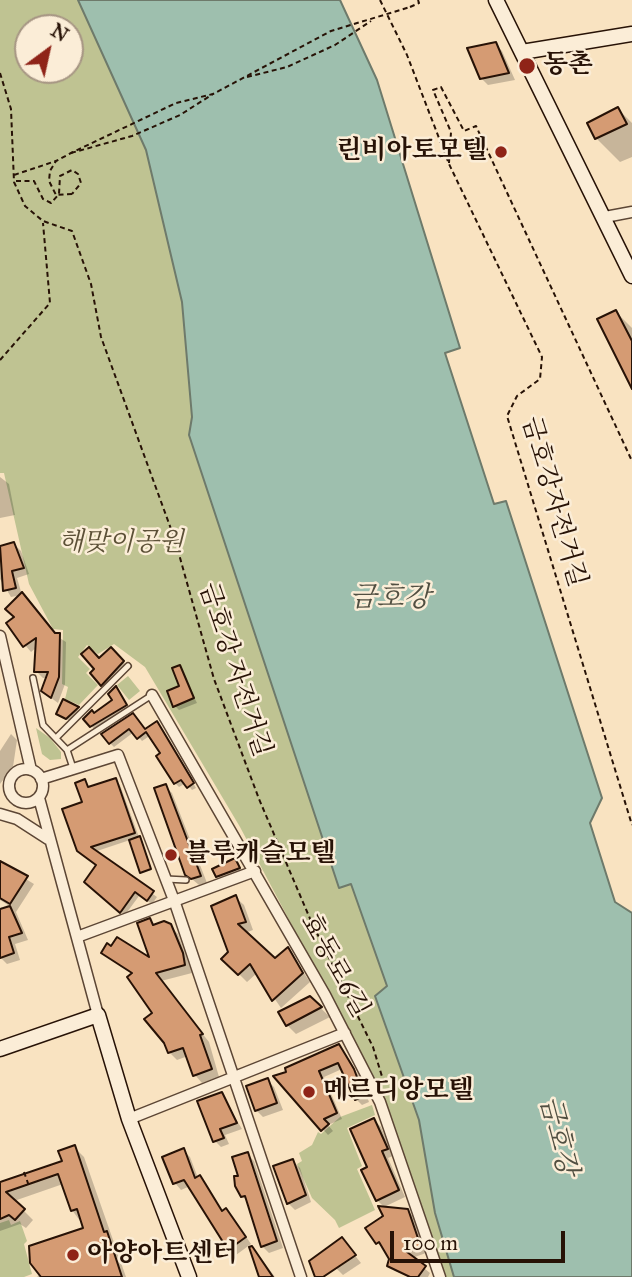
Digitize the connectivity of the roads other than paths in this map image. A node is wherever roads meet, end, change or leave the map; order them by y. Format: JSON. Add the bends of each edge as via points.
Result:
{"nodes":[{"id":1,"x":496,"y":0,"type":"edge"},
{"id":2,"x":632,"y":34,"type":"edge"},
{"id":3,"x":522,"y":52,"type":"junction"},
{"id":4,"x":632,"y":212,"type":"edge"},
{"id":5,"x":605,"y":217,"type":"junction"},
{"id":6,"x":632,"y":276,"type":"edge"},
{"id":7,"x":0,"y":636,"type":"edge"},
{"id":8,"x":128,"y":666,"type":"dead end"},
{"id":9,"x":33,"y":678,"type":"dead end"},
{"id":10,"x":152,"y":695,"type":"joint"},
{"id":11,"x":57,"y":737,"type":"junction"},
{"id":12,"x":67,"y":750,"type":"junction"},
{"id":13,"x":31,"y":770,"type":"junction"},
{"id":14,"x":74,"y":770,"type":"junction"},
{"id":15,"x":41,"y":779,"type":"junction"},
{"id":16,"x":13,"y":798,"type":"junction"},
{"id":17,"x":39,"y":798,"type":"junction"},
{"id":18,"x":0,"y":813,"type":"edge"},
{"id":19,"x":48,"y":839,"type":"junction"},
{"id":20,"x":255,"y":871,"type":"junction"},
{"id":21,"x":166,"y":879,"type":"junction"},
{"id":22,"x":186,"y":880,"type":"dead end"},
{"id":23,"x":175,"y":903,"type":"junction"},
{"id":24,"x":77,"y":937,"type":"junction"},
{"id":25,"x":98,"y":1015,"type":"junction"},
{"id":26,"x":345,"y":1032,"type":"junction"},
{"id":27,"x":0,"y":1049,"type":"edge"},
{"id":28,"x":233,"y":1079,"type":"junction"},
{"id":29,"x":129,"y":1119,"type":"junction"},
{"id":30,"x":189,"y":1277,"type":"edge"},
{"id":31,"x":302,"y":1277,"type":"edge"},
{"id":32,"x":440,"y":1277,"type":"edge"}],
"edges":[{"from":1,"to":3,"type":"street"},
{"from":2,"to":3,"type":"street"},
{"from":3,"to":5,"type":"street"},
{"from":4,"to":5,"type":"street"},
{"from":5,"to":6,"type":"street"},
{"from":7,"to":13,"type":"street"},
{"from":8,"to":11,"type":"lane"},
{"from":9,"to":11,"type":"lane","via":[[43,725]]},
{"from":10,"to":12,"type":"lane"},
{"from":10,"to":20,"type":"street","name":"효동로6길"},
{"from":11,"to":12,"type":"lane"},
{"from":12,"to":14,"type":"lane"},
{"from":13,"to":15,"type":"street"},
{"from":13,"to":16,"type":"street","via":[[20,770],[12,777],[9,788]]},
{"from":14,"to":15,"type":"street"},
{"from":14,"to":21,"type":"street","via":[[118,755]]},
{"from":15,"to":17,"type":"street"},
{"from":16,"to":17,"type":"street","via":[[29,803]]},
{"from":16,"to":18,"type":"street"},
{"from":17,"to":19,"type":"street"},
{"from":18,"to":19,"type":"street"},
{"from":19,"to":24,"type":"street"},
{"from":20,"to":23,"type":"street"},
{"from":20,"to":26,"type":"street","name":"효동로6길"},
{"from":21,"to":22,"type":"lane"},
{"from":21,"to":23,"type":"street"},
{"from":23,"to":24,"type":"street"},
{"from":23,"to":28,"type":"street"},
{"from":24,"to":25,"type":"street"},
{"from":25,"to":27,"type":"street"},
{"from":25,"to":29,"type":"street"},
{"from":26,"to":28,"type":"street"},
{"from":26,"to":32,"type":"street","name":"효동로6길","via":[[380,1102]]},
{"from":28,"to":29,"type":"street"},
{"from":28,"to":31,"type":"street"},
{"from":29,"to":30,"type":"street"}]}
